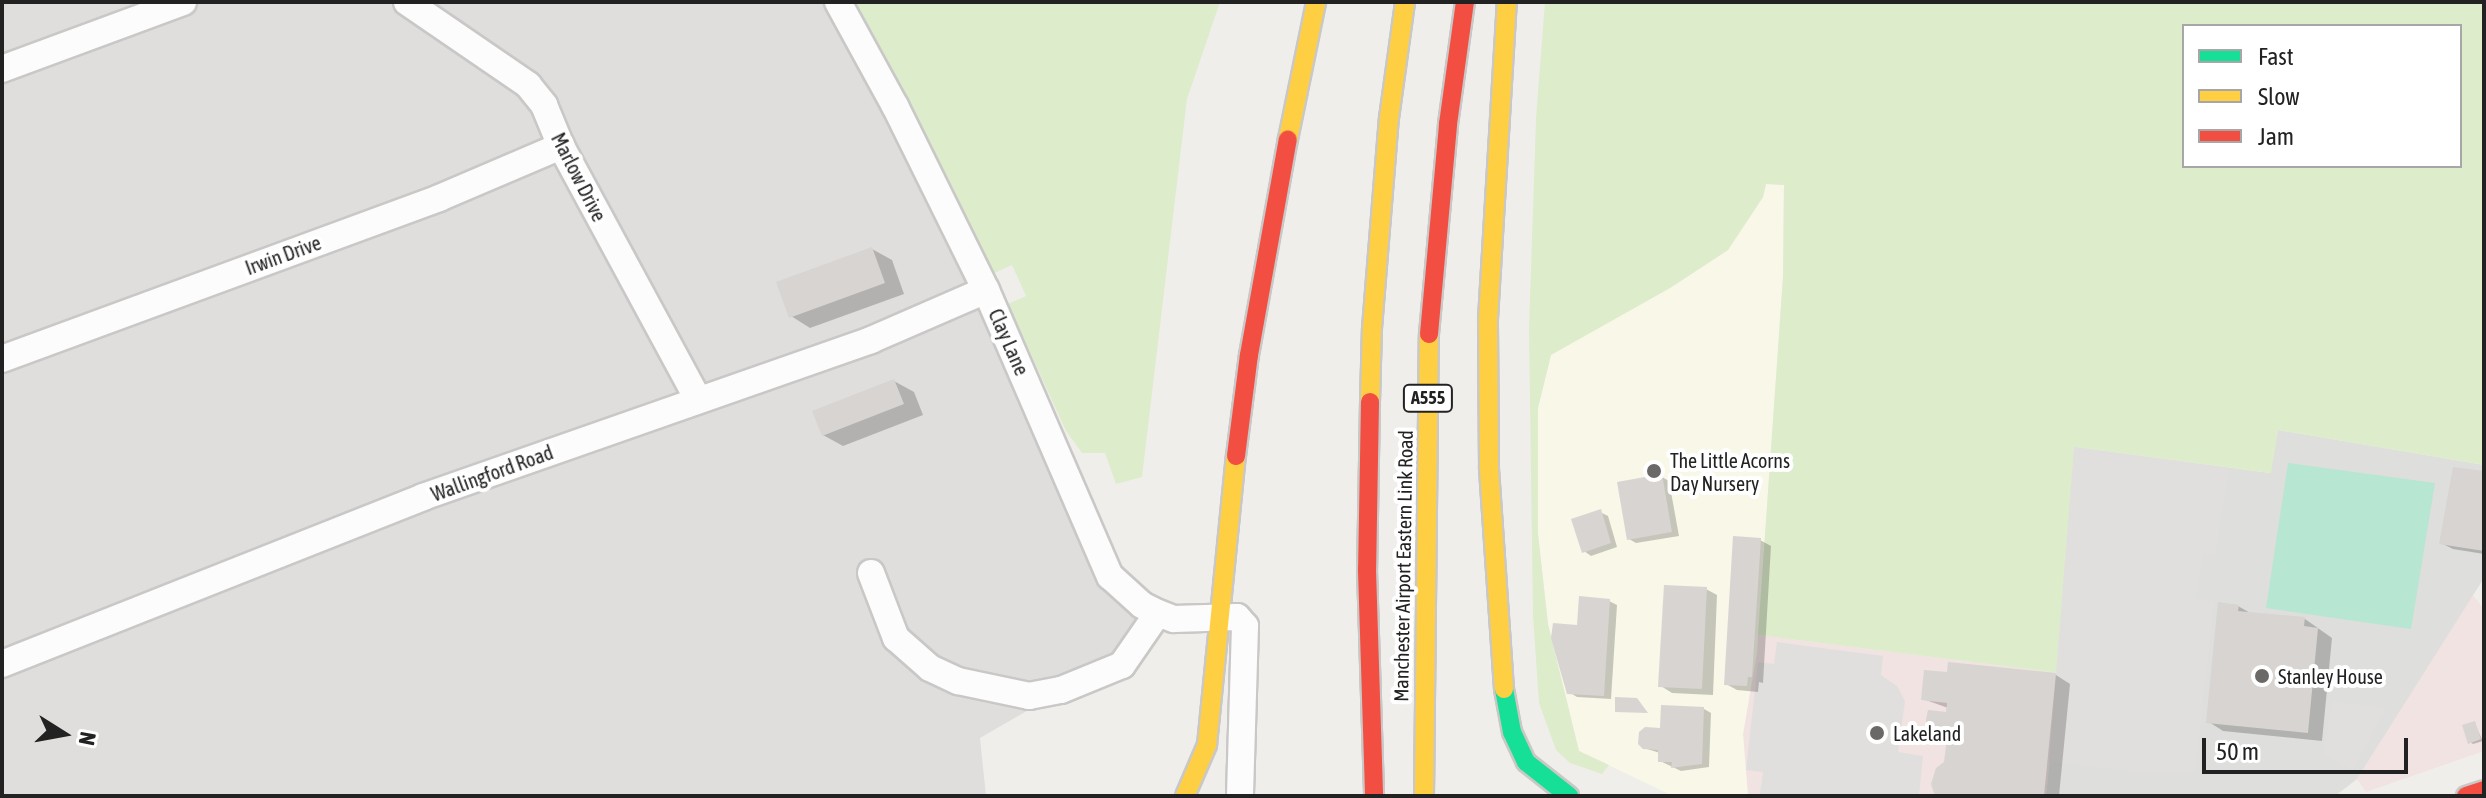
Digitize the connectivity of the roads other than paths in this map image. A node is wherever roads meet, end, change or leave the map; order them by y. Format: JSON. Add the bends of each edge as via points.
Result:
{"nodes":[{"id":1,"x":183,"y":2,"type":"edge"},
{"id":2,"x":407,"y":2,"type":"edge"},
{"id":3,"x":838,"y":2,"type":"edge"},
{"id":4,"x":1316,"y":2,"type":"edge"},
{"id":5,"x":1405,"y":2,"type":"edge"},
{"id":6,"x":1465,"y":2,"type":"edge"},
{"id":7,"x":1507,"y":2,"type":"edge"},
{"id":8,"x":2,"y":69,"type":"edge"},
{"id":9,"x":561,"y":146,"type":"junction"},
{"id":10,"x":986,"y":290,"type":"junction"},
{"id":11,"x":2,"y":359,"type":"edge"},
{"id":12,"x":698,"y":399,"type":"junction"},
{"id":13,"x":871,"y":573,"type":"dead end"},
{"id":14,"x":1158,"y":613,"type":"junction"},
{"id":15,"x":1222,"y":615,"type":"junction"},
{"id":16,"x":2,"y":664,"type":"edge"},
{"id":17,"x":2484,"y":790,"type":"edge"},
{"id":18,"x":1185,"y":796,"type":"edge"},
{"id":19,"x":1240,"y":796,"type":"edge"},
{"id":20,"x":1374,"y":796,"type":"edge"},
{"id":21,"x":1424,"y":796,"type":"edge"},
{"id":22,"x":1569,"y":796,"type":"edge"},
{"id":23,"x":2466,"y":796,"type":"edge"}],
"edges":[{"from":1,"to":8,"type":"street"},
{"from":2,"to":9,"type":"street","name":"Marlow Drive","via":[[528,85],[544,105]]},
{"from":3,"to":10,"type":"street","name":"Clay Lane"},
{"from":4,"to":15,"type":"main road","via":[[1249,355]]},
{"from":5,"to":20,"type":"main road","name":"Manchester Airport Eastern Link Road","via":[[1389,118],[1372,328],[1367,570]]},
{"from":6,"to":21,"type":"main road","name":"Manchester Airport Eastern Link Road","number":"A555","via":[[1429,331]]},
{"from":7,"to":22,"type":"main road","via":[[1488,319],[1489,467],[1501,672],[1512,732],[1526,762]]},
{"from":9,"to":11,"type":"street","name":"Irwin Drive","via":[[439,198]]},
{"from":9,"to":12,"type":"street","name":"Marlow Drive"},
{"from":10,"to":12,"type":"street","name":"Wallingford Road","via":[[871,340]]},
{"from":10,"to":14,"type":"street","name":"Clay Lane","via":[[1110,576]]},
{"from":12,"to":16,"type":"street","name":"Wallingford Road","via":[[423,497]]},
{"from":13,"to":14,"type":"street","via":[[896,638],[930,668],[958,681],[1029,696],[1061,690],[1122,665]]},
{"from":14,"to":15,"type":"street","name":"Clay Lane","via":[[1174,619]]},
{"from":15,"to":18,"type":"main road","via":[[1207,745]]},
{"from":15,"to":19,"type":"street","via":[[1237,617],[1245,626]]},
{"from":17,"to":23,"type":"main road"}]}
